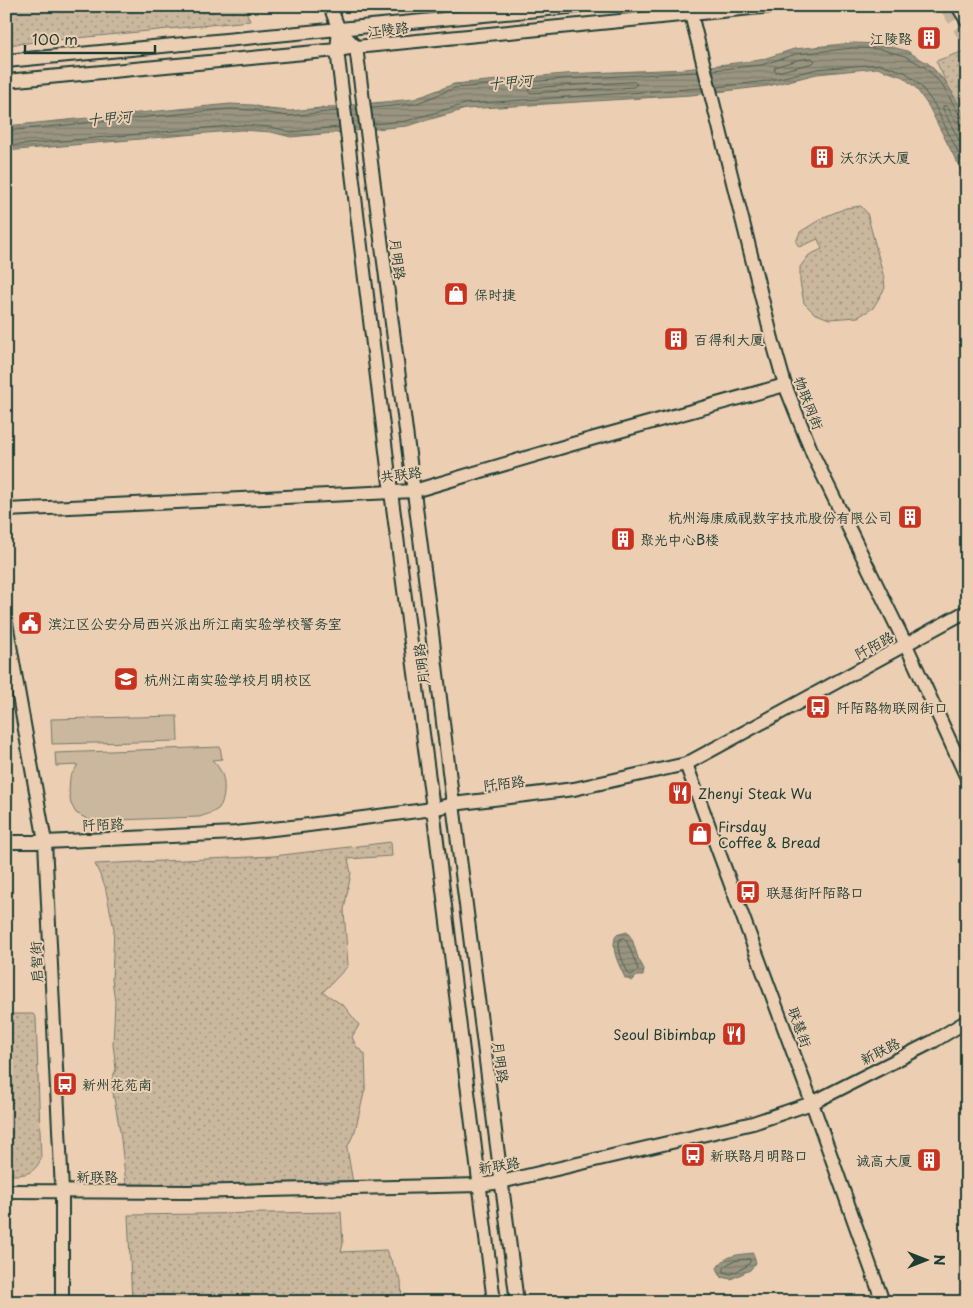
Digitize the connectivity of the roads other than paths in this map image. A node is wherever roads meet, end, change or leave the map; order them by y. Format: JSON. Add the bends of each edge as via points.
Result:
{"nodes":[{"id":1,"x":330,"y":6,"type":"edge"},
{"id":2,"x":579,"y":6,"type":"edge"},
{"id":3,"x":773,"y":6,"type":"edge"},
{"id":4,"x":959,"y":6,"type":"edge"},
{"id":5,"x":691,"y":14,"type":"junction"},
{"id":6,"x":967,"y":19,"type":"edge"},
{"id":7,"x":339,"y":30,"type":"junction"},
{"id":8,"x":356,"y":47,"type":"junction"},
{"id":9,"x":338,"y":50,"type":"junction"},
{"id":10,"x":6,"y":61,"type":"edge"},
{"id":11,"x":6,"y":81,"type":"edge"},
{"id":12,"x":785,"y":385,"type":"junction"},
{"id":13,"x":414,"y":491,"type":"junction"},
{"id":14,"x":391,"y":492,"type":"junction"},
{"id":15,"x":6,"y":510,"type":"edge"},
{"id":16,"x":967,"y":611,"type":"edge"},
{"id":17,"x":6,"y":623,"type":"edge"},
{"id":18,"x":906,"y":645,"type":"junction"},
{"id":19,"x":686,"y":764,"type":"junction"},
{"id":20,"x":967,"y":778,"type":"edge"},
{"id":21,"x":453,"y":804,"type":"junction"},
{"id":22,"x":433,"y":809,"type":"junction"},
{"id":23,"x":6,"y":842,"type":"edge"},
{"id":24,"x":45,"y":842,"type":"junction"},
{"id":25,"x":967,"y":1021,"type":"edge"},
{"id":26,"x":812,"y":1103,"type":"junction"},
{"id":27,"x":501,"y":1182,"type":"junction"},
{"id":28,"x":479,"y":1185,"type":"junction"},
{"id":29,"x":6,"y":1191,"type":"edge"},
{"id":30,"x":62,"y":1191,"type":"junction"},
{"id":31,"x":62,"y":1302,"type":"edge"},
{"id":32,"x":494,"y":1302,"type":"edge"},
{"id":33,"x":517,"y":1302,"type":"edge"},
{"id":34,"x":884,"y":1302,"type":"edge"}],
"edges":[{"from":1,"to":7,"type":"street","name":"月明路"},
{"from":2,"to":7,"type":"street","name":"江陵路"},
{"from":3,"to":5,"type":"street","name":"江陵路"},
{"from":4,"to":6,"type":"main road"},
{"from":5,"to":8,"type":"street","name":"江陵路"},
{"from":5,"to":12,"type":"street","name":"物联网街"},
{"from":7,"to":8,"type":"street","name":"月明路"},
{"from":7,"to":9,"type":"street","name":"月明路"},
{"from":7,"to":10,"type":"street","name":"江陵路"},
{"from":8,"to":9,"type":"street","name":"江陵路"},
{"from":8,"to":13,"type":"street","name":"月明路"},
{"from":9,"to":11,"type":"street","name":"江陵路"},
{"from":9,"to":14,"type":"street","name":"月明路"},
{"from":12,"to":13,"type":"street","name":"共联路"},
{"from":12,"to":18,"type":"street","name":"物联网街","via":[[813,455]]},
{"from":13,"to":14,"type":"street","name":"共联路"},
{"from":13,"to":21,"type":"street","name":"月明路"},
{"from":14,"to":15,"type":"street","name":"共联路"},
{"from":14,"to":22,"type":"street","name":"月明路"},
{"from":16,"to":18,"type":"street","name":"阡陌路"},
{"from":17,"to":24,"type":"street","name":"启智街"},
{"from":18,"to":19,"type":"street","name":"阡陌路"},
{"from":18,"to":20,"type":"street","name":"物联网街"},
{"from":19,"to":21,"type":"street","name":"阡陌路","via":[[574,789]]},
{"from":19,"to":26,"type":"street","name":"联慧街"},
{"from":21,"to":22,"type":"street","name":"阡陌路"},
{"from":21,"to":27,"type":"street","name":"月明路"},
{"from":22,"to":24,"type":"street","name":"阡陌路","via":[[235,833]]},
{"from":22,"to":28,"type":"street","name":"月明路"},
{"from":23,"to":24,"type":"street","name":"阡陌路"},
{"from":24,"to":30,"type":"street","name":"启智街"},
{"from":25,"to":26,"type":"street","name":"新联路"},
{"from":26,"to":27,"type":"street","name":"新联路","via":[[753,1123]]},
{"from":26,"to":34,"type":"street","name":"联慧街"},
{"from":27,"to":28,"type":"street","name":"新联路"},
{"from":27,"to":33,"type":"street","name":"月明路"},
{"from":28,"to":30,"type":"street","name":"新联路","via":[[189,1192]]},
{"from":28,"to":32,"type":"street","name":"月明路"},
{"from":29,"to":30,"type":"street","name":"新联路"},
{"from":30,"to":31,"type":"street","name":"启智街"}]}
